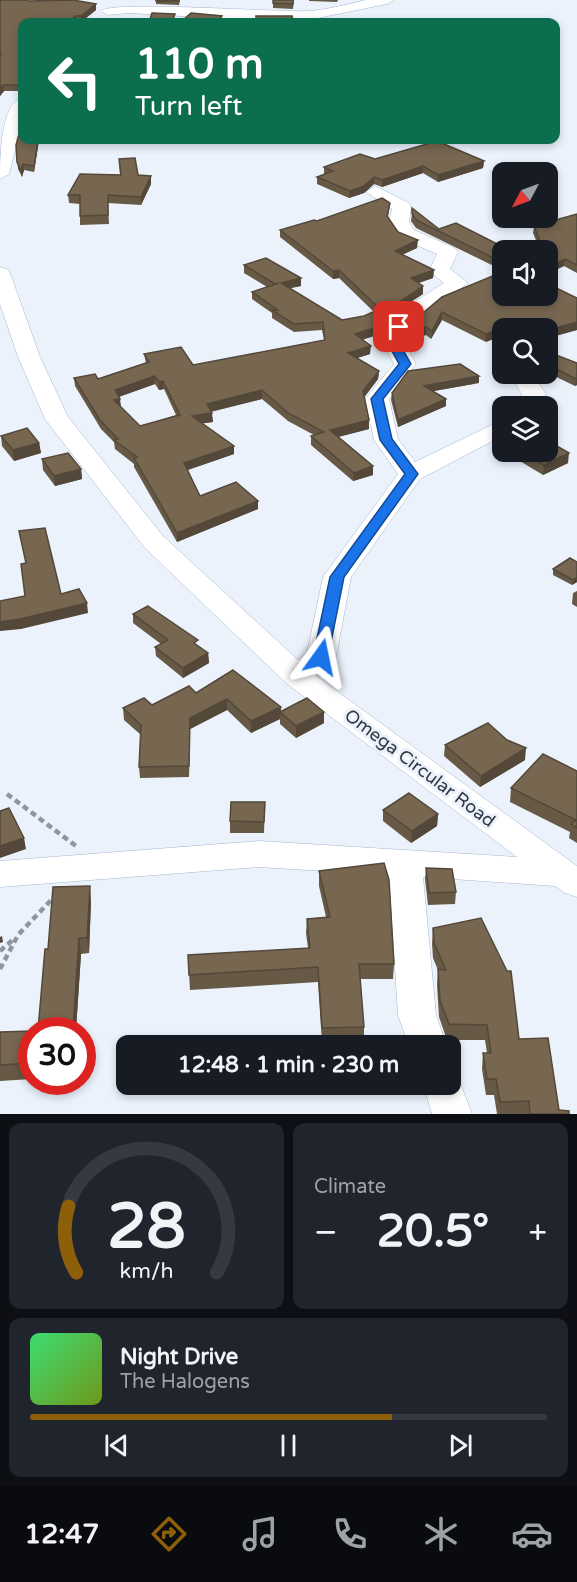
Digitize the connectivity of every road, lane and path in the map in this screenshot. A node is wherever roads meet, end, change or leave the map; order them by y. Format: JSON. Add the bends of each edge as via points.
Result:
{"nodes":[{"id":1,"x":121,"y":0,"type":"edge"},
{"id":2,"x":387,"y":0,"type":"edge"},
{"id":3,"x":81,"y":15,"type":"edge"},
{"id":4,"x":101,"y":16,"type":"junction"},
{"id":5,"x":76,"y":18,"type":"edge"},
{"id":6,"x":18,"y":108,"type":"edge"},
{"id":7,"x":2,"y":164,"type":"edge"},
{"id":8,"x":375,"y":192,"type":"dead end"},
{"id":9,"x":0,"y":273,"type":"edge"},
{"id":10,"x":492,"y":432,"type":"edge"},
{"id":11,"x":411,"y":474,"type":"junction"},
{"id":12,"x":297,"y":676,"type":"junction"},
{"id":13,"x":405,"y":862,"type":"junction"},
{"id":14,"x":0,"y":873,"type":"edge"},
{"id":15,"x":568,"y":879,"type":"edge"},
{"id":16,"x":18,"y":935,"type":"dead end"},
{"id":17,"x":0,"y":951,"type":"edge"},
{"id":18,"x":424,"y":1035,"type":"edge"},
{"id":19,"x":446,"y":1095,"type":"edge"},
{"id":20,"x":452,"y":1114,"type":"edge"}],
"edges":[{"from":1,"to":4,"type":"street"},
{"from":2,"to":4,"type":"street","via":[[361,12],[336,9],[313,15],[129,9]]},
{"from":3,"to":4,"type":"path"},
{"from":4,"to":5,"type":"path"},
{"from":6,"to":7,"type":"street"},
{"from":8,"to":11,"type":"street","via":[[402,207],[399,222],[407,234],[448,252],[439,271],[458,283],[408,316],[391,338],[405,364],[377,399],[386,440]]},
{"from":9,"to":12,"type":"street","name":"Omega Circular Road","via":[[29,357],[57,419],[154,542]]},
{"from":10,"to":11,"type":"street"},
{"from":11,"to":12,"type":"street","via":[[337,577],[321,657]]},
{"from":12,"to":15,"type":"street","name":"Omega Circular Road"},
{"from":13,"to":14,"type":"street","via":[[260,854]]},
{"from":13,"to":15,"type":"street"},
{"from":13,"to":18,"type":"street","via":[[417,1015]]},
{"from":16,"to":17,"type":"path"},
{"from":19,"to":20,"type":"street"}]}
